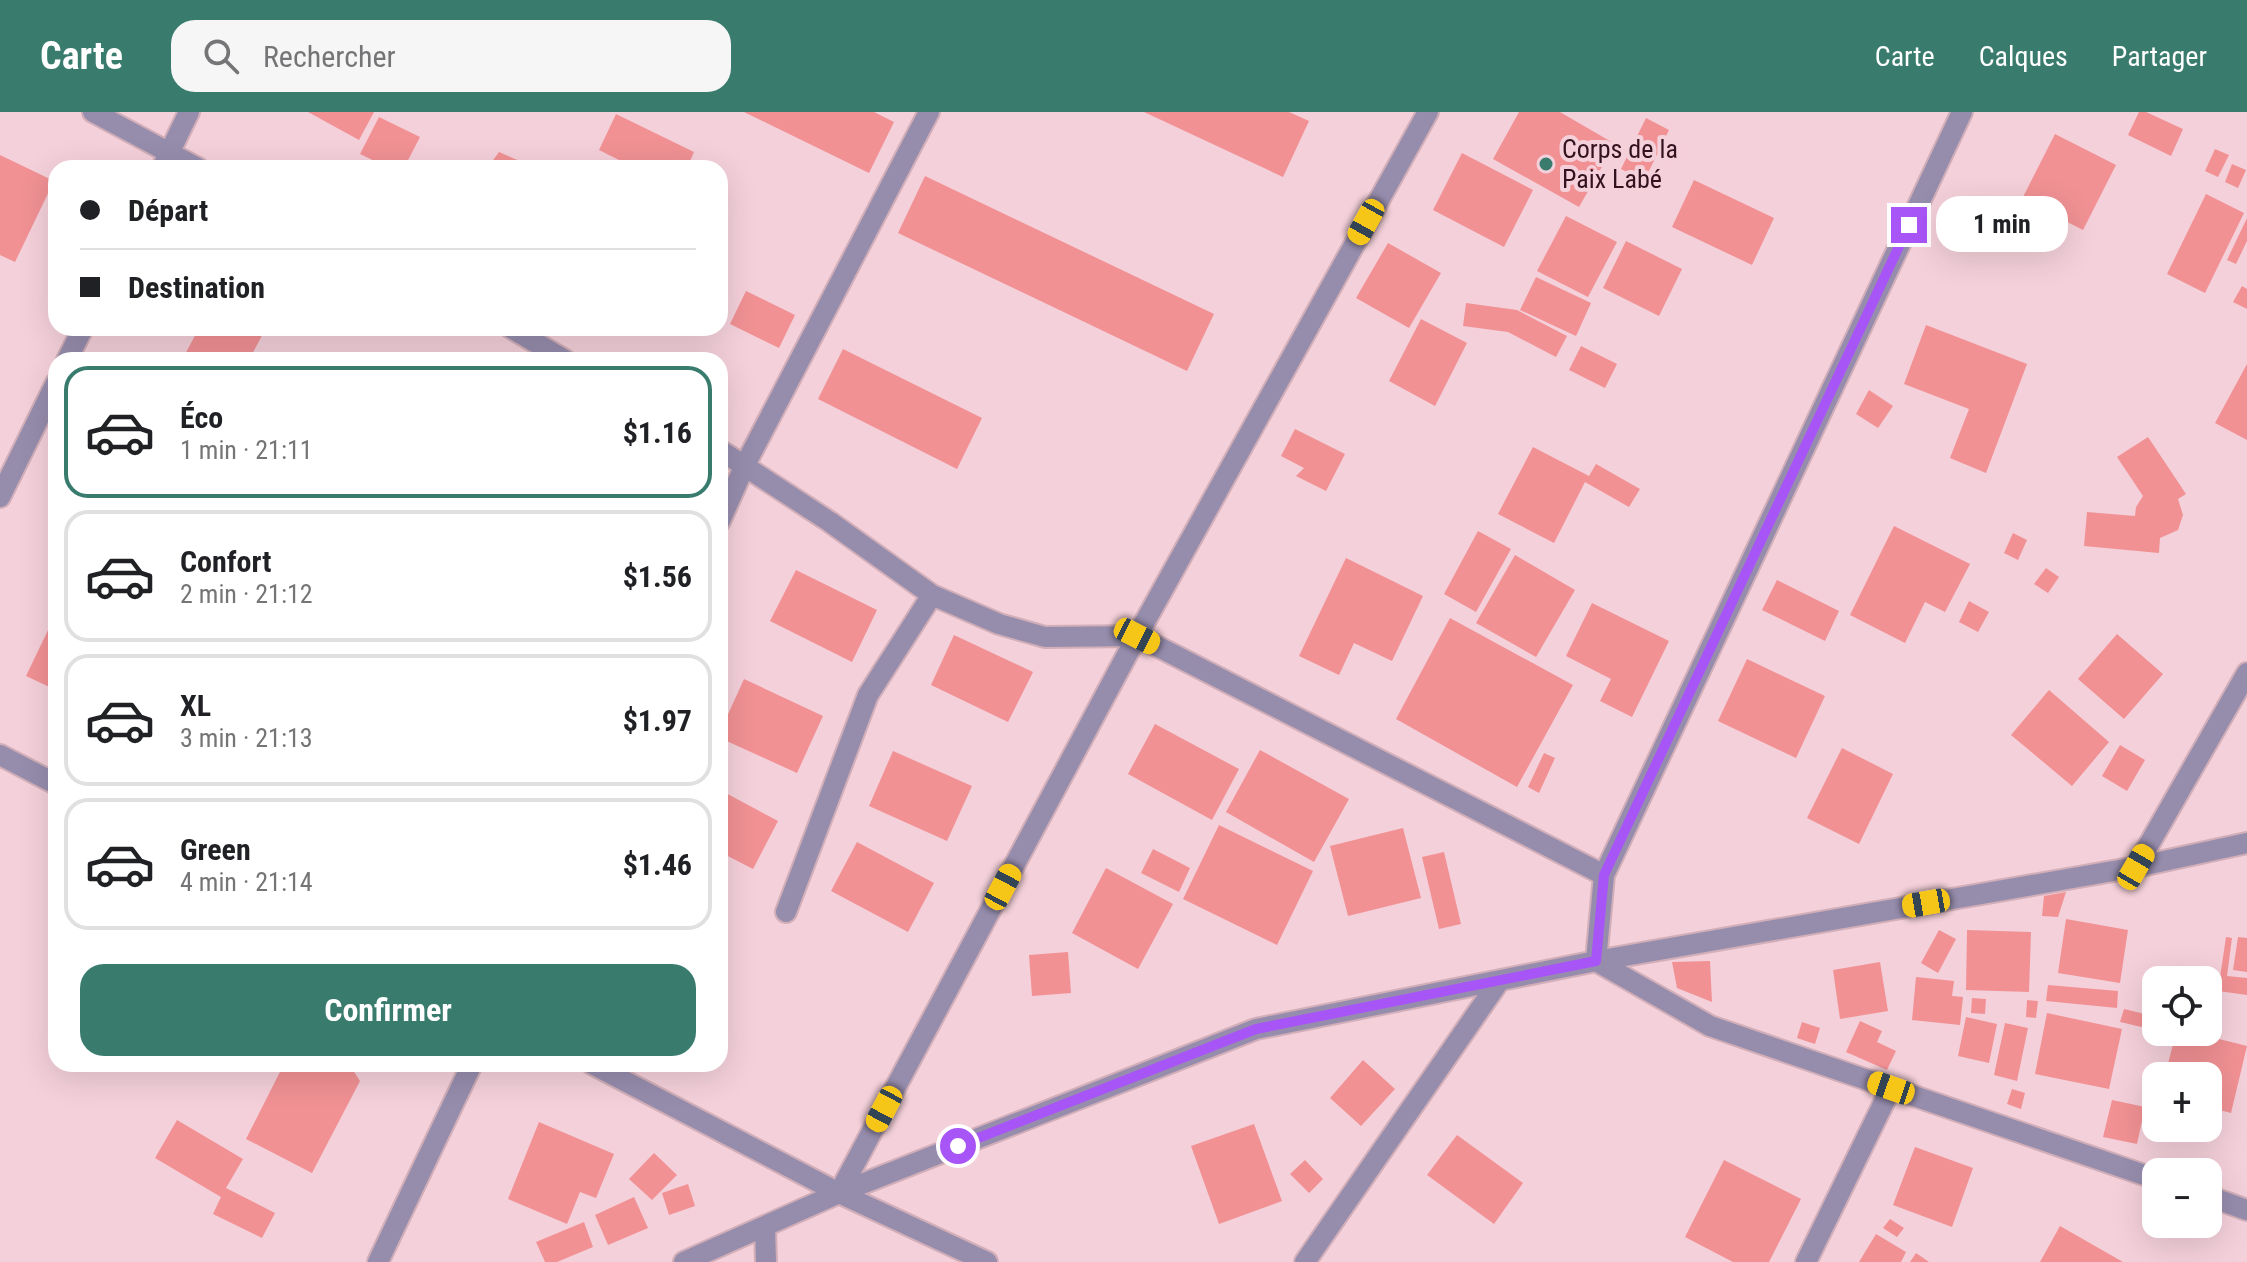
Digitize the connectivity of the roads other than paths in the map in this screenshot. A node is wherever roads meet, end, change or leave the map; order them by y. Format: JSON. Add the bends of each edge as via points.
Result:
{"nodes":[{"id":1,"x":93,"y":112,"type":"edge"},
{"id":2,"x":189,"y":112,"type":"edge"},
{"id":3,"x":929,"y":112,"type":"edge"},
{"id":4,"x":1428,"y":112,"type":"edge"},
{"id":5,"x":1962,"y":112,"type":"edge"},
{"id":6,"x":164,"y":160,"type":"edge"},
{"id":7,"x":165,"y":160,"type":"edge"},
{"id":8,"x":524,"y":336,"type":"edge"},
{"id":9,"x":552,"y":352,"type":"edge"},
{"id":10,"x":48,"y":399,"type":"edge"},
{"id":11,"x":728,"y":455,"type":"edge"},
{"id":12,"x":745,"y":465,"type":"junction"},
{"id":13,"x":0,"y":497,"type":"edge"},
{"id":14,"x":728,"y":503,"type":"edge"},
{"id":15,"x":932,"y":595,"type":"junction"},
{"id":16,"x":1137,"y":636,"type":"junction"},
{"id":17,"x":2247,"y":673,"type":"edge"},
{"id":18,"x":0,"y":755,"type":"edge"},
{"id":19,"x":48,"y":780,"type":"edge"},
{"id":20,"x":2247,"y":843,"type":"edge"},
{"id":21,"x":2136,"y":867,"type":"junction"},
{"id":22,"x":1604,"y":875,"type":"junction"},
{"id":23,"x":786,"y":912,"type":"dead end"},
{"id":24,"x":1596,"y":961,"type":"junction"},
{"id":25,"x":1500,"y":980,"type":"junction"},
{"id":26,"x":468,"y":1072,"type":"edge"},
{"id":27,"x":607,"y":1072,"type":"edge"},
{"id":28,"x":1891,"y":1088,"type":"junction"},
{"id":29,"x":2142,"y":1174,"type":"edge"},
{"id":30,"x":839,"y":1193,"type":"junction"},
{"id":31,"x":2222,"y":1201,"type":"edge"},
{"id":32,"x":2247,"y":1210,"type":"edge"},
{"id":33,"x":765,"y":1227,"type":"junction"},
{"id":34,"x":378,"y":1262,"type":"edge"},
{"id":35,"x":684,"y":1262,"type":"edge"},
{"id":36,"x":766,"y":1262,"type":"edge"},
{"id":37,"x":987,"y":1262,"type":"edge"},
{"id":38,"x":1305,"y":1262,"type":"edge"},
{"id":39,"x":1806,"y":1262,"type":"edge"}],
"edges":[{"from":1,"to":6,"type":"street"},
{"from":2,"to":7,"type":"street"},
{"from":3,"to":12,"type":"street"},
{"from":4,"to":16,"type":"street"},
{"from":5,"to":22,"type":"street"},
{"from":8,"to":9,"type":"street"},
{"from":10,"to":13,"type":"street"},
{"from":11,"to":12,"type":"street"},
{"from":12,"to":14,"type":"street"},
{"from":12,"to":15,"type":"street"},
{"from":15,"to":16,"type":"street","via":[[1045,637]]},
{"from":15,"to":23,"type":"street","via":[[868,695]]},
{"from":16,"to":22,"type":"street"},
{"from":16,"to":30,"type":"street"},
{"from":17,"to":21,"type":"street"},
{"from":18,"to":19,"type":"street"},
{"from":20,"to":21,"type":"street"},
{"from":21,"to":24,"type":"street"},
{"from":22,"to":24,"type":"street"},
{"from":24,"to":25,"type":"street"},
{"from":24,"to":28,"type":"street","via":[[1710,1026]]},
{"from":25,"to":30,"type":"street","via":[[1256,1029]]},
{"from":25,"to":38,"type":"street"},
{"from":26,"to":34,"type":"street"},
{"from":27,"to":30,"type":"street"},
{"from":28,"to":29,"type":"street"},
{"from":28,"to":39,"type":"street"},
{"from":30,"to":33,"type":"street"},
{"from":30,"to":37,"type":"street"},
{"from":31,"to":32,"type":"street"},
{"from":33,"to":35,"type":"street"},
{"from":33,"to":36,"type":"street"}]}
